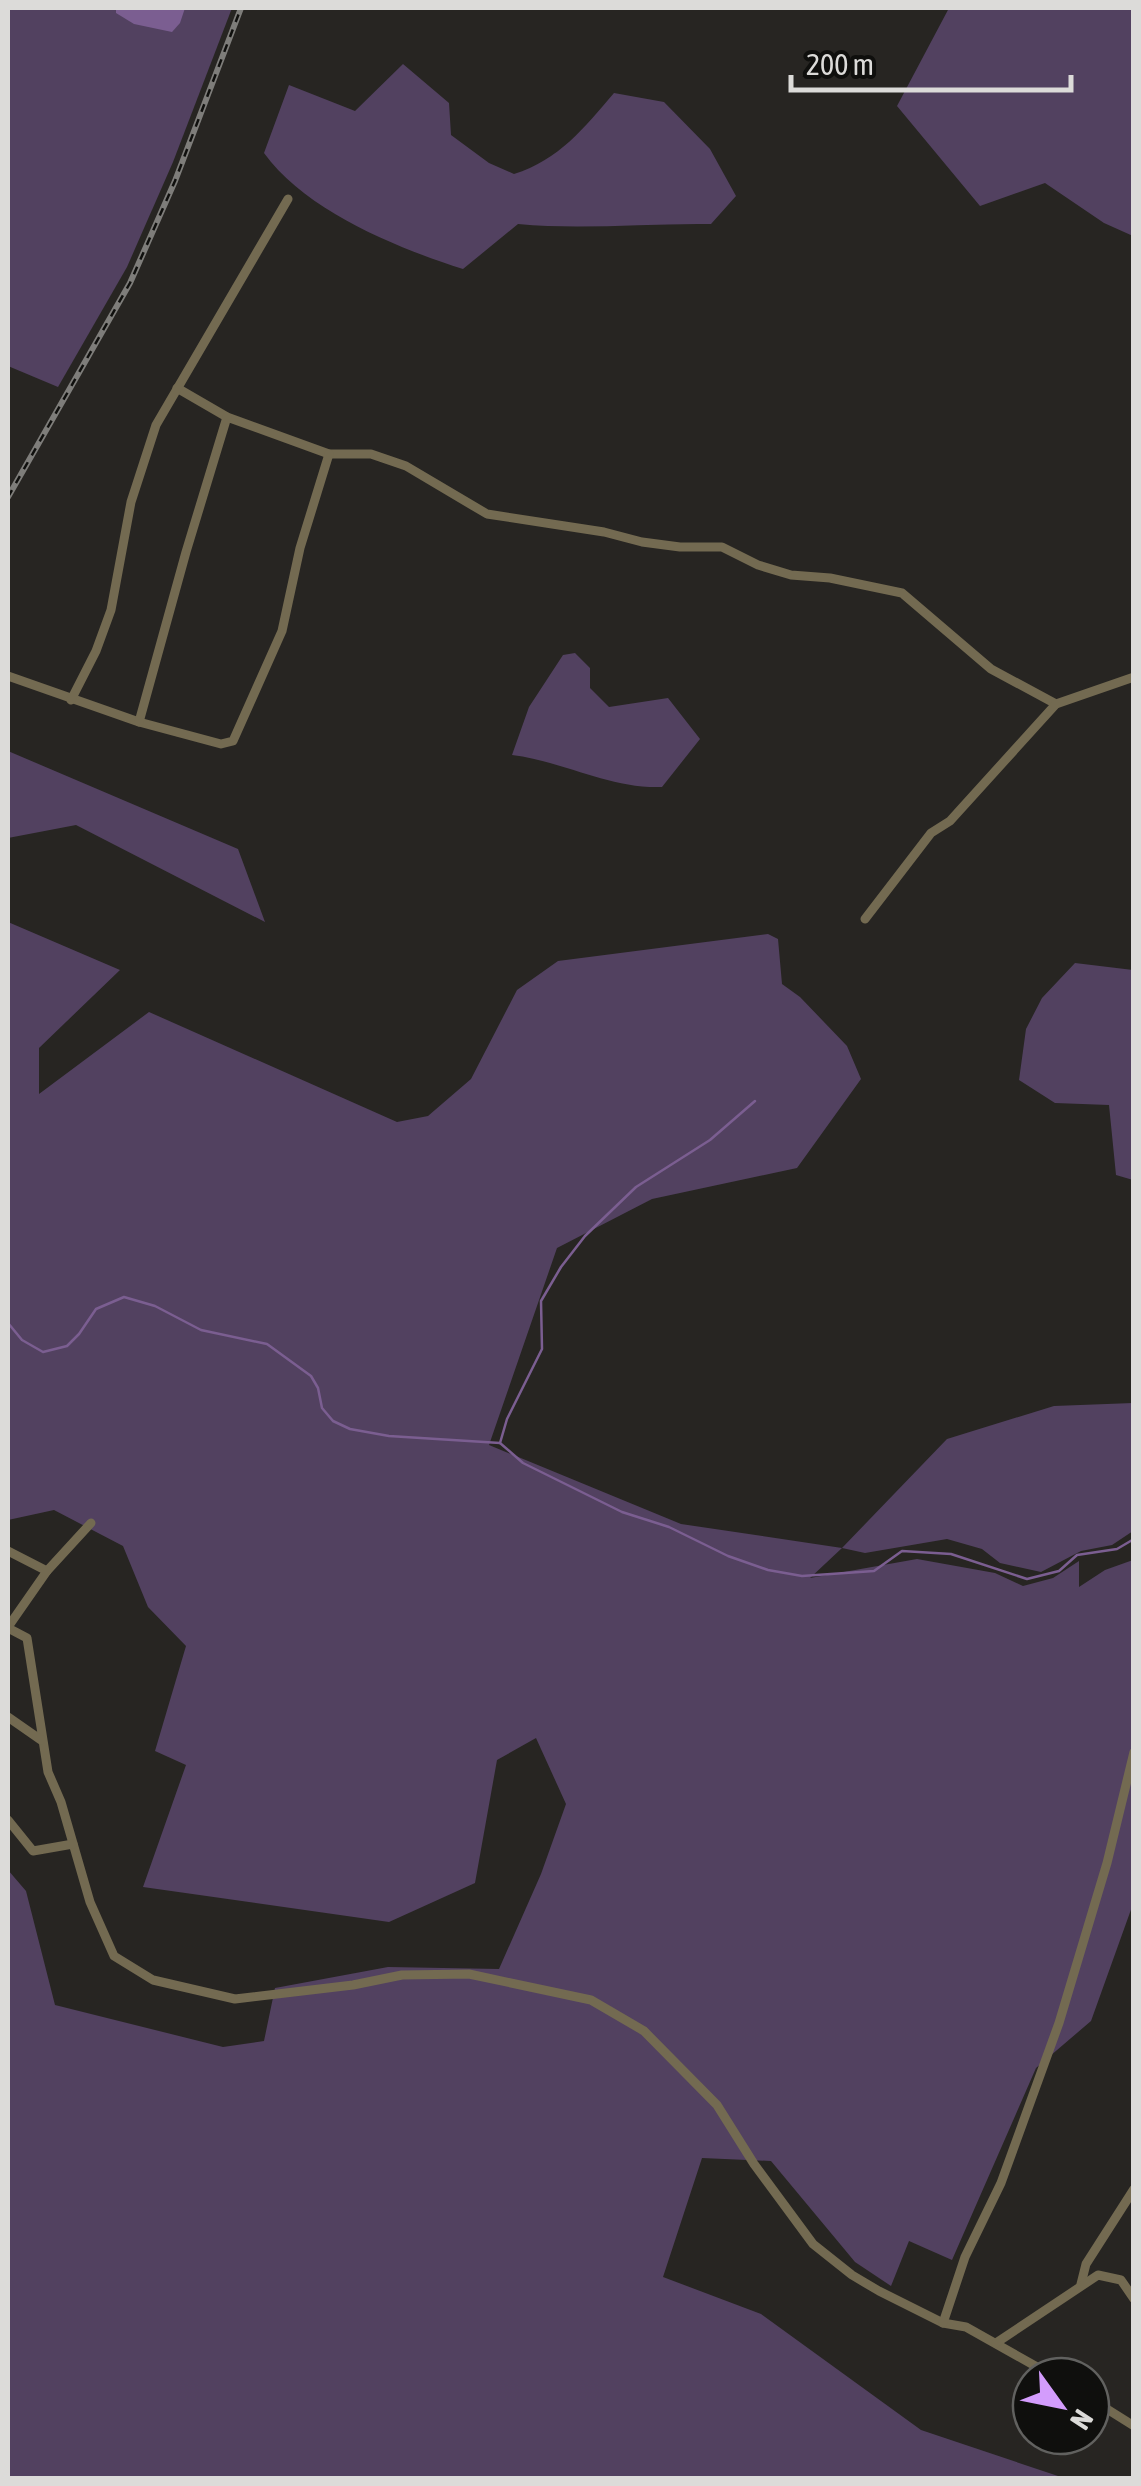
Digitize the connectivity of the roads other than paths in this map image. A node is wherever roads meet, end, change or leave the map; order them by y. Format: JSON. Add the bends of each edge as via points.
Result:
{"nodes":[{"id":1,"x":288,"y":200,"type":"dead end"},
{"id":2,"x":177,"y":388,"type":"junction"},
{"id":3,"x":227,"y":417,"type":"junction"},
{"id":4,"x":329,"y":454,"type":"junction"},
{"id":5,"x":8,"y":676,"type":"edge"},
{"id":6,"x":1134,"y":677,"type":"edge"},
{"id":7,"x":71,"y":700,"type":"junction"},
{"id":8,"x":1056,"y":704,"type":"junction"},
{"id":9,"x":140,"y":722,"type":"junction"},
{"id":10,"x":865,"y":919,"type":"dead end"},
{"id":11,"x":91,"y":1523,"type":"dead end"},
{"id":12,"x":8,"y":1551,"type":"edge"},
{"id":13,"x":47,"y":1572,"type":"junction"},
{"id":14,"x":8,"y":1627,"type":"edge"},
{"id":15,"x":8,"y":1717,"type":"edge"},
{"id":16,"x":41,"y":1740,"type":"junction"},
{"id":17,"x":1134,"y":1752,"type":"edge"},
{"id":18,"x":8,"y":1820,"type":"edge"},
{"id":19,"x":73,"y":1844,"type":"junction"},
{"id":20,"x":1134,"y":2189,"type":"edge"},
{"id":21,"x":1081,"y":2286,"type":"junction"},
{"id":22,"x":1134,"y":2299,"type":"edge"},
{"id":23,"x":944,"y":2322,"type":"junction"},
{"id":24,"x":996,"y":2343,"type":"junction"},
{"id":25,"x":1019,"y":2356,"type":"edge"},
{"id":26,"x":1111,"y":2412,"type":"edge"},
{"id":27,"x":1133,"y":2425,"type":"edge"}],
"edges":[{"from":1,"to":2,"type":"street"},
{"from":2,"to":3,"type":"street"},
{"from":2,"to":7,"type":"street","via":[[143,457],[113,604]]},
{"from":3,"to":4,"type":"street"},
{"from":3,"to":9,"type":"street"},
{"from":4,"to":8,"type":"street","via":[[371,454],[406,466],[487,514],[642,542],[722,547],[794,576],[902,593],[990,668]]},
{"from":4,"to":9,"type":"street","via":[[282,631],[233,741],[221,744]]},
{"from":5,"to":7,"type":"street"},
{"from":6,"to":8,"type":"street"},
{"from":7,"to":9,"type":"street"},
{"from":8,"to":10,"type":"street","via":[[931,834]]},
{"from":11,"to":13,"type":"street"},
{"from":12,"to":13,"type":"street"},
{"from":13,"to":14,"type":"street"},
{"from":14,"to":16,"type":"street","via":[[28,1638]]},
{"from":15,"to":16,"type":"street"},
{"from":16,"to":19,"type":"street"},
{"from":17,"to":23,"type":"street","via":[[1059,2023]]},
{"from":18,"to":19,"type":"street","via":[[33,1851]]},
{"from":19,"to":23,"type":"street","via":[[114,1956],[153,1980],[235,1999],[402,1975],[469,1974],[591,2000],[644,2032],[716,2106],[813,2244],[852,2275]]},
{"from":20,"to":21,"type":"street","via":[[1086,2264]]},
{"from":21,"to":22,"type":"street","via":[[1110,2277],[1128,2286]]},
{"from":21,"to":24,"type":"street"},
{"from":23,"to":24,"type":"street"},
{"from":24,"to":25,"type":"street"},
{"from":26,"to":27,"type":"street"}]}
